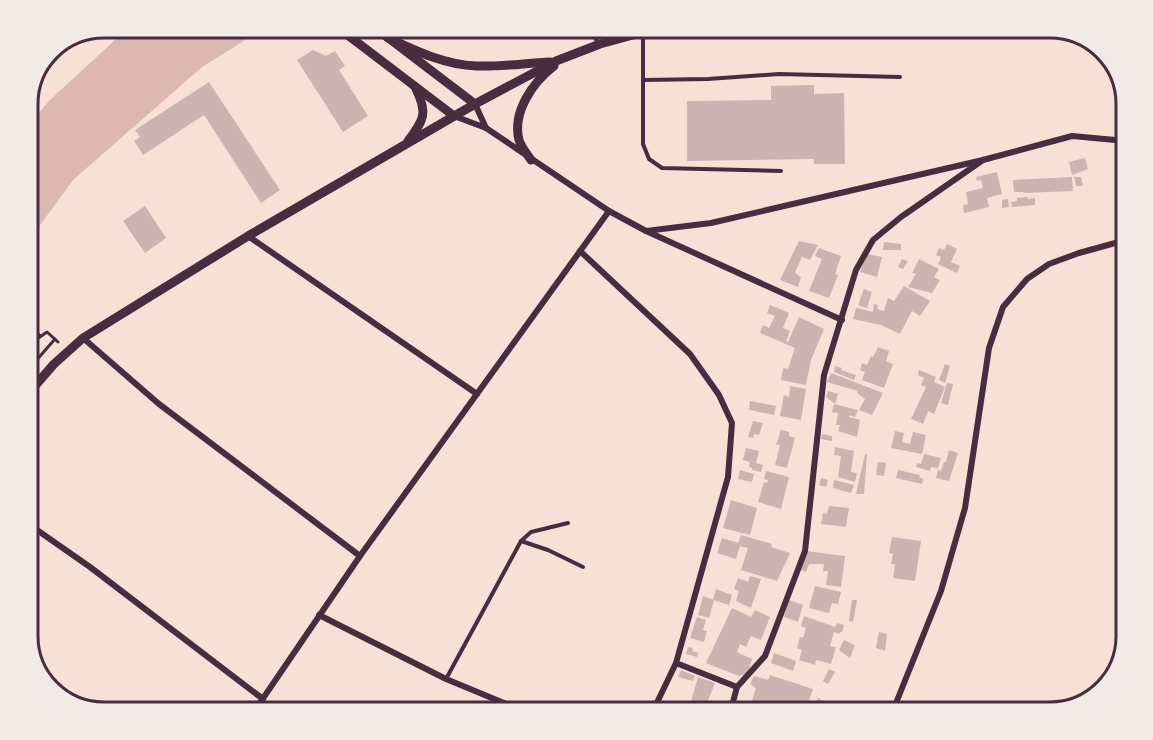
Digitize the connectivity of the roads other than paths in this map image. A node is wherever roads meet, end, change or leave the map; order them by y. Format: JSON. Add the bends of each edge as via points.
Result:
{"nodes":[{"id":1,"x":352,"y":38,"type":"edge"},
{"id":2,"x":388,"y":38,"type":"joint"},
{"id":3,"x":595,"y":38,"type":"edge"},
{"id":4,"x":620,"y":38,"type":"edge"},
{"id":5,"x":643,"y":38,"type":"edge"},
{"id":6,"x":600,"y":44,"type":"junction"},
{"id":7,"x":569,"y":55,"type":"junction"},
{"id":8,"x":556,"y":61,"type":"junction"},
{"id":9,"x":900,"y":77,"type":"dead end"},
{"id":10,"x":644,"y":80,"type":"junction"},
{"id":11,"x":415,"y":86,"type":"junction"},
{"id":12,"x":475,"y":104,"type":"junction"},
{"id":13,"x":454,"y":116,"type":"junction"},
{"id":14,"x":486,"y":128,"type":"junction"},
{"id":15,"x":1116,"y":140,"type":"edge"},
{"id":16,"x":405,"y":145,"type":"junction"},
{"id":17,"x":531,"y":160,"type":"junction"},
{"id":18,"x":983,"y":160,"type":"junction"},
{"id":19,"x":781,"y":171,"type":"dead end"},
{"id":20,"x":609,"y":211,"type":"junction"},
{"id":21,"x":646,"y":231,"type":"junction"},
{"id":22,"x":248,"y":236,"type":"junction"},
{"id":23,"x":1116,"y":243,"type":"edge"},
{"id":24,"x":580,"y":251,"type":"junction"},
{"id":25,"x":842,"y":320,"type":"junction"},
{"id":26,"x":83,"y":338,"type":"junction"},
{"id":27,"x":38,"y":383,"type":"edge"},
{"id":28,"x":477,"y":394,"type":"junction"},
{"id":29,"x":568,"y":522,"type":"dead end"},
{"id":30,"x":38,"y":531,"type":"edge"},
{"id":31,"x":521,"y":541,"type":"junction"},
{"id":32,"x":360,"y":556,"type":"junction"},
{"id":33,"x":584,"y":567,"type":"dead end"},
{"id":34,"x":319,"y":615,"type":"junction"},
{"id":35,"x":676,"y":663,"type":"junction"},
{"id":36,"x":446,"y":679,"type":"junction"},
{"id":37,"x":737,"y":687,"type":"junction"},
{"id":38,"x":263,"y":699,"type":"junction"},
{"id":39,"x":261,"y":702,"type":"edge"},
{"id":40,"x":501,"y":702,"type":"edge"},
{"id":41,"x":657,"y":702,"type":"edge"},
{"id":42,"x":733,"y":702,"type":"edge"},
{"id":43,"x":896,"y":702,"type":"edge"}],
"edges":[{"from":1,"to":11,"type":"main road"},
{"from":2,"to":8,"type":"main road","via":[[434,58],[460,64]]},
{"from":2,"to":12,"type":"main road"},
{"from":3,"to":6,"type":"lane"},
{"from":4,"to":6,"type":"main road"},
{"from":5,"to":10,"type":"lane"},
{"from":6,"to":7,"type":"main road"},
{"from":7,"to":8,"type":"main road"},
{"from":7,"to":17,"type":"main road","via":[[538,80],[524,103],[519,140]]},
{"from":8,"to":12,"type":"main road"},
{"from":9,"to":10,"type":"lane","via":[[779,74]]},
{"from":10,"to":19,"type":"lane","via":[[643,144],[655,165]]},
{"from":11,"to":13,"type":"main road"},
{"from":11,"to":16,"type":"main road","via":[[424,116]]},
{"from":12,"to":13,"type":"main road"},
{"from":12,"to":14,"type":"street"},
{"from":13,"to":14,"type":"street"},
{"from":13,"to":16,"type":"main road"},
{"from":14,"to":17,"type":"street"},
{"from":15,"to":18,"type":"street","via":[[1072,136]]},
{"from":16,"to":22,"type":"main road"},
{"from":17,"to":20,"type":"street"},
{"from":18,"to":21,"type":"street","via":[[711,223]]},
{"from":18,"to":25,"type":"street","via":[[873,240],[856,270]]},
{"from":20,"to":21,"type":"street"},
{"from":20,"to":24,"type":"street"},
{"from":21,"to":25,"type":"street"},
{"from":22,"to":26,"type":"main road"},
{"from":22,"to":28,"type":"street"},
{"from":23,"to":43,"type":"street","via":[[1049,264],[1027,279],[1003,307],[989,348],[965,508],[941,591]]},
{"from":24,"to":28,"type":"street"},
{"from":24,"to":35,"type":"street","via":[[690,354],[719,394],[732,423],[728,477]]},
{"from":25,"to":37,"type":"street","via":[[824,375],[805,551],[765,656]]},
{"from":26,"to":27,"type":"main road"},
{"from":26,"to":32,"type":"street","via":[[159,404]]},
{"from":28,"to":32,"type":"street"},
{"from":29,"to":31,"type":"lane","via":[[531,532]]},
{"from":30,"to":38,"type":"street"},
{"from":31,"to":33,"type":"lane"},
{"from":31,"to":36,"type":"lane"},
{"from":32,"to":34,"type":"street"},
{"from":34,"to":36,"type":"street"},
{"from":34,"to":38,"type":"street"},
{"from":35,"to":37,"type":"street"},
{"from":35,"to":41,"type":"street"},
{"from":36,"to":40,"type":"street"},
{"from":37,"to":42,"type":"street"},
{"from":38,"to":39,"type":"street"}]}
